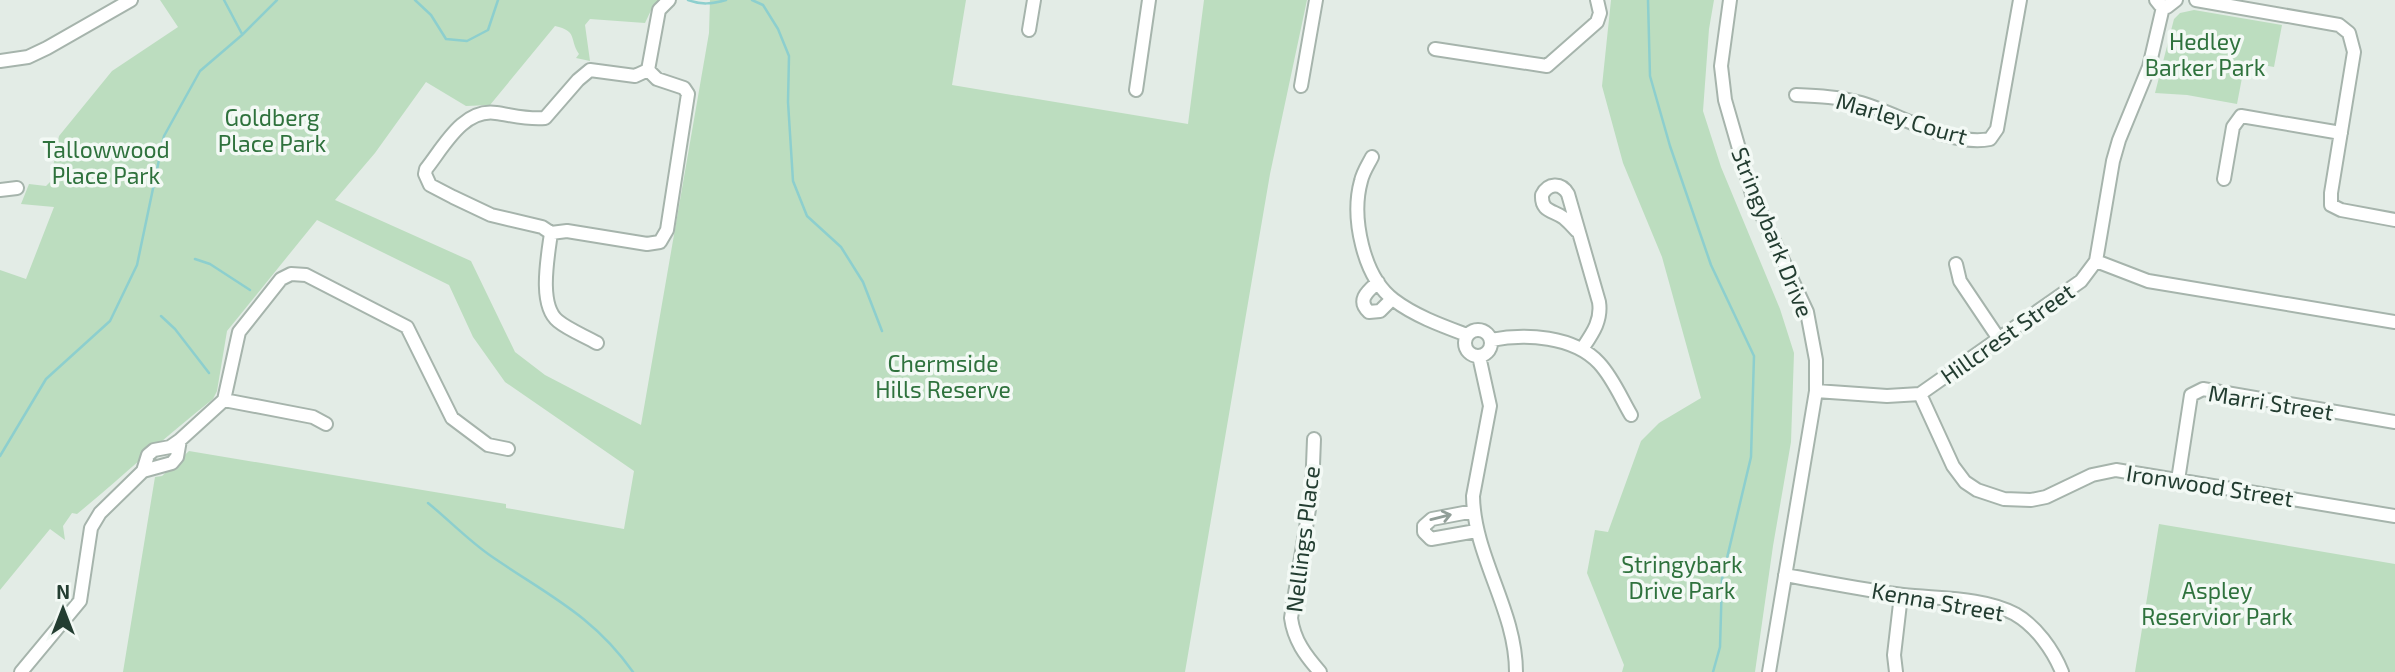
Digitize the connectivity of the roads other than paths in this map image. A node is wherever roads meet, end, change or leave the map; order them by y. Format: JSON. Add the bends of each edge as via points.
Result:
{"nodes":[{"id":1,"x":131,"y":0,"type":"edge"},
{"id":2,"x":668,"y":0,"type":"edge"},
{"id":3,"x":1034,"y":0,"type":"edge"},
{"id":4,"x":1149,"y":0,"type":"edge"},
{"id":5,"x":1316,"y":0,"type":"edge"},
{"id":6,"x":1597,"y":0,"type":"edge"},
{"id":7,"x":1730,"y":0,"type":"edge"},
{"id":8,"x":2020,"y":0,"type":"edge"},
{"id":9,"x":2176,"y":0,"type":"edge"},
{"id":10,"x":2196,"y":0,"type":"edge"},
{"id":11,"x":2160,"y":3,"type":"edge"},
{"id":12,"x":1029,"y":30,"type":"dead end"},
{"id":13,"x":1435,"y":48,"type":"dead end"},
{"id":14,"x":0,"y":61,"type":"edge"},
{"id":15,"x":648,"y":71,"type":"junction"},
{"id":16,"x":1301,"y":86,"type":"dead end"},
{"id":17,"x":1136,"y":90,"type":"dead end"},
{"id":18,"x":1796,"y":95,"type":"dead end"},
{"id":19,"x":2341,"y":133,"type":"junction"},
{"id":20,"x":1372,"y":157,"type":"dead end"},
{"id":21,"x":2224,"y":179,"type":"dead end"},
{"id":22,"x":17,"y":188,"type":"dead end"},
{"id":23,"x":0,"y":190,"type":"edge"},
{"id":24,"x":2395,"y":220,"type":"edge"},
{"id":25,"x":1577,"y":231,"type":"dead end"},
{"id":26,"x":551,"y":233,"type":"junction"},
{"id":27,"x":2096,"y":261,"type":"junction"},
{"id":28,"x":1956,"y":264,"type":"dead end"},
{"id":29,"x":1378,"y":282,"type":"junction"},
{"id":30,"x":1392,"y":299,"type":"junction"},
{"id":31,"x":2395,"y":322,"type":"edge"},
{"id":32,"x":1467,"y":335,"type":"junction"},
{"id":33,"x":1998,"y":339,"type":"junction"},
{"id":34,"x":1491,"y":340,"type":"junction"},
{"id":35,"x":597,"y":343,"type":"dead end"},
{"id":36,"x":1582,"y":349,"type":"junction"},
{"id":37,"x":1479,"y":356,"type":"junction"},
{"id":38,"x":1816,"y":391,"type":"junction"},
{"id":39,"x":1920,"y":394,"type":"junction"},
{"id":40,"x":224,"y":400,"type":"junction"},
{"id":41,"x":1631,"y":415,"type":"dead end"},
{"id":42,"x":2395,"y":422,"type":"edge"},
{"id":43,"x":326,"y":424,"type":"dead end"},
{"id":44,"x":1314,"y":439,"type":"dead end"},
{"id":45,"x":508,"y":449,"type":"dead end"},
{"id":46,"x":2178,"y":480,"type":"junction"},
{"id":47,"x":1474,"y":510,"type":"junction"},
{"id":48,"x":2395,"y":516,"type":"edge"},
{"id":49,"x":1476,"y":531,"type":"junction"},
{"id":50,"x":1785,"y":575,"type":"junction"},
{"id":51,"x":1901,"y":595,"type":"junction"},
{"id":52,"x":22,"y":672,"type":"edge"},
{"id":53,"x":1320,"y":672,"type":"edge"},
{"id":54,"x":1516,"y":672,"type":"edge"},
{"id":55,"x":1769,"y":672,"type":"edge"},
{"id":56,"x":1896,"y":672,"type":"edge"},
{"id":57,"x":2062,"y":672,"type":"edge"}],
"edges":[{"from":1,"to":14,"type":"street","via":[[47,48]]},
{"from":2,"to":15,"type":"street","via":[[659,10]]},
{"from":3,"to":12,"type":"street"},
{"from":4,"to":17,"type":"street"},
{"from":5,"to":16,"type":"street"},
{"from":6,"to":13,"type":"street","via":[[1597,22],[1548,66]]},
{"from":7,"to":38,"type":"street","name":"Stringybark Drive","via":[[1721,66],[1725,100],[1752,194],[1807,312],[1816,360]]},
{"from":8,"to":18,"type":"street","name":"Marley Court","via":[[1997,129],[1990,139],[1971,140],[1937,131],[1861,103]]},
{"from":9,"to":11,"type":"street","via":[[2170,6]]},
{"from":10,"to":19,"type":"street","via":[[2339,25],[2349,33],[2354,52]]},
{"from":11,"to":27,"type":"street","via":[[2149,66],[2113,161]]},
{"from":15,"to":26,"type":"street","via":[[688,94],[664,236],[660,242],[647,244],[567,231]]},
{"from":15,"to":26,"type":"street","via":[[635,76],[590,71],[545,118],[491,112],[474,115],[426,169],[426,179],[438,190],[491,215]]},
{"from":19,"to":21,"type":"street","via":[[2241,116],[2233,127]]},
{"from":19,"to":24,"type":"street","via":[[2331,205]]},
{"from":20,"to":29,"type":"street","via":[[1360,183],[1358,213],[1362,246]]},
{"from":22,"to":23,"type":"street"},
{"from":25,"to":36,"type":"street","via":[[1600,311]]},
{"from":26,"to":35,"type":"street","via":[[548,305],[555,320]]},
{"from":27,"to":31,"type":"street","via":[[2148,281]]},
{"from":27,"to":33,"type":"street","name":"Hillcrest Street","via":[[2081,281]]},
{"from":28,"to":33,"type":"street","via":[[1960,281]]},
{"from":29,"to":30,"type":"street"},
{"from":29,"to":30,"type":"street","via":[[1363,297],[1365,309],[1380,311]]},
{"from":30,"to":32,"type":"street"},
{"from":32,"to":34,"type":"street","via":[[1482,330]]},
{"from":32,"to":37,"type":"street","via":[[1466,350]]},
{"from":33,"to":39,"type":"street","name":"Hillcrest Street"},
{"from":34,"to":36,"type":"street","via":[[1531,337]]},
{"from":34,"to":37,"type":"street","via":[[1487,352]]},
{"from":36,"to":41,"type":"street","via":[[1605,370]]},
{"from":37,"to":47,"type":"street","via":[[1490,406]]},
{"from":38,"to":39,"type":"street","name":"Hillcrest Street"},
{"from":38,"to":50,"type":"street","name":"Stringybark Drive"},
{"from":39,"to":46,"type":"street","name":"Ironwood Street","via":[[1957,473],[1984,493],[2031,500],[2116,470]]},
{"from":40,"to":43,"type":"street","via":[[313,417]]},
{"from":40,"to":45,"type":"street","via":[[239,332],[281,279],[306,275],[407,327],[452,418],[488,445]]},
{"from":40,"to":52,"type":"street","via":[[180,440],[172,463],[143,471],[100,513],[91,528],[80,601]]},
{"from":42,"to":46,"type":"street","name":"Marri Street","via":[[2197,390],[2191,395]]},
{"from":44,"to":53,"type":"street","name":"Nellings Place","via":[[1312,491],[1291,618],[1298,644]]},
{"from":46,"to":48,"type":"street","name":"Ironwood Street"},
{"from":47,"to":49,"type":"street"},
{"from":49,"to":47,"type":"street","one_way":true,"via":[[1431,539],[1424,532],[1427,521]]},
{"from":49,"to":54,"type":"street","via":[[1512,635]]},
{"from":50,"to":51,"type":"street","name":"Kenna Street"},
{"from":50,"to":55,"type":"street","name":"Stringybark Drive"},
{"from":51,"to":56,"type":"street"},
{"from":51,"to":57,"type":"street","name":"Kenna Street","via":[[1980,603],[2011,612],[2048,645]]}]}
